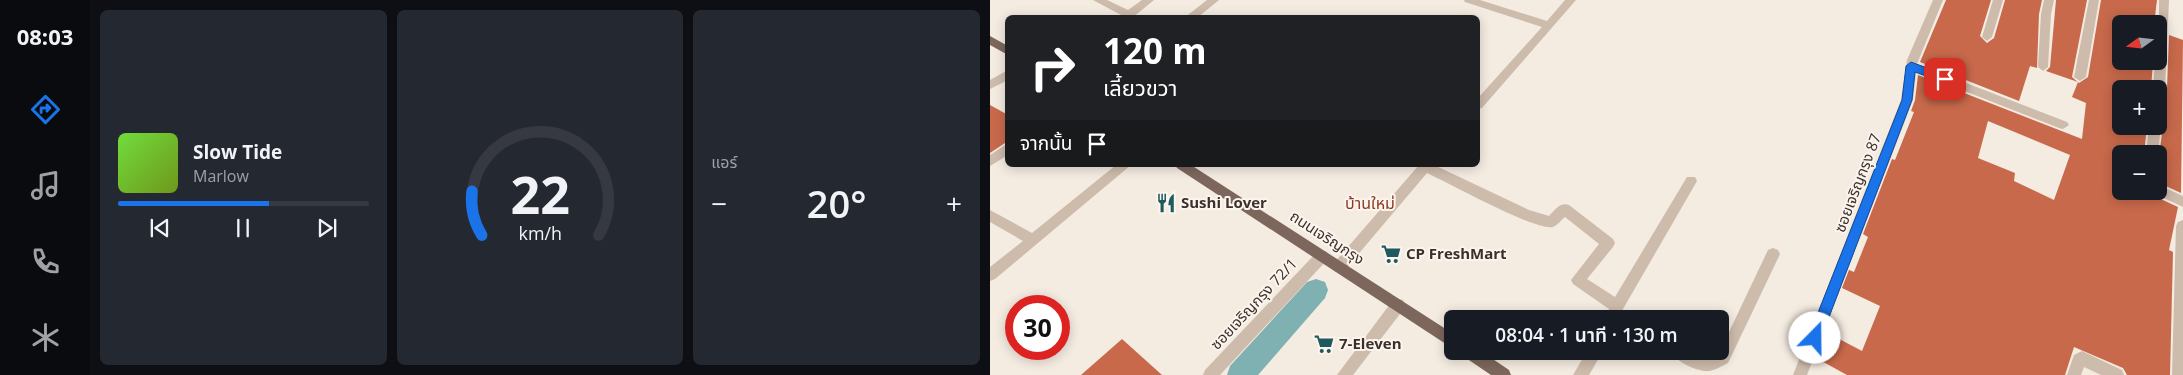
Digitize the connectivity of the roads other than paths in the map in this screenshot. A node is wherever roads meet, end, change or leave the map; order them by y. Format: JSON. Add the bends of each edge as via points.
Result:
{"nodes":[{"id":1,"x":1098,"y":0,"type":"edge"},
{"id":2,"x":1149,"y":0,"type":"edge"},
{"id":3,"x":1214,"y":0,"type":"edge"},
{"id":4,"x":1469,"y":0,"type":"edge"},
{"id":5,"x":1571,"y":0,"type":"edge"},
{"id":6,"x":1938,"y":0,"type":"edge"},
{"id":7,"x":1998,"y":0,"type":"edge"},
{"id":8,"x":2049,"y":0,"type":"edge"},
{"id":9,"x":2094,"y":0,"type":"edge"},
{"id":10,"x":2164,"y":0,"type":"edge"},
{"id":11,"x":1124,"y":15,"type":"edge"},
{"id":12,"x":1127,"y":15,"type":"edge"},
{"id":13,"x":1193,"y":15,"type":"edge"},
{"id":14,"x":1548,"y":25,"type":"junction"},
{"id":15,"x":1988,"y":37,"type":"dead end"},
{"id":16,"x":990,"y":40,"type":"edge"},
{"id":17,"x":1005,"y":49,"type":"edge"},
{"id":18,"x":1911,"y":66,"type":"junction"},
{"id":19,"x":2043,"y":67,"type":"dead end"},
{"id":20,"x":1005,"y":76,"type":"edge"},
{"id":21,"x":2080,"y":78,"type":"dead end"},
{"id":22,"x":2160,"y":80,"type":"edge"},
{"id":23,"x":990,"y":85,"type":"edge"},
{"id":24,"x":1480,"y":104,"type":"edge"},
{"id":25,"x":2064,"y":125,"type":"dead end"},
{"id":26,"x":1005,"y":150,"type":"edge"},
{"id":27,"x":990,"y":161,"type":"edge"},
{"id":28,"x":1123,"y":167,"type":"edge"},
{"id":29,"x":1184,"y":167,"type":"edge"},
{"id":30,"x":1425,"y":167,"type":"edge"},
{"id":31,"x":1428,"y":167,"type":"edge"},
{"id":32,"x":1691,"y":181,"type":"dead end"},
{"id":33,"x":2167,"y":194,"type":"edge"},
{"id":34,"x":2183,"y":202,"type":"edge"},
{"id":35,"x":990,"y":215,"type":"edge"},
{"id":36,"x":2183,"y":226,"type":"edge"},
{"id":37,"x":1033,"y":240,"type":"junction"},
{"id":38,"x":1773,"y":254,"type":"dead end"},
{"id":39,"x":1322,"y":256,"type":"junction"},
{"id":40,"x":1339,"y":267,"type":"junction"},
{"id":41,"x":990,"y":275,"type":"edge"},
{"id":42,"x":1398,"y":305,"type":"junction"},
{"id":43,"x":1617,"y":306,"type":"junction"},
{"id":44,"x":1615,"y":310,"type":"edge"},
{"id":45,"x":1444,"y":336,"type":"edge"},
{"id":46,"x":1729,"y":346,"type":"edge"},
{"id":47,"x":1482,"y":360,"type":"edge"},
{"id":48,"x":1590,"y":360,"type":"edge"},
{"id":49,"x":1693,"y":360,"type":"edge"},
{"id":50,"x":1720,"y":360,"type":"edge"},
{"id":51,"x":1210,"y":375,"type":"edge"},
{"id":52,"x":1344,"y":375,"type":"edge"},
{"id":53,"x":1504,"y":375,"type":"edge"},
{"id":54,"x":1580,"y":375,"type":"edge"},
{"id":55,"x":1800,"y":375,"type":"edge"},
{"id":56,"x":2074,"y":375,"type":"edge"},
{"id":57,"x":2117,"y":375,"type":"edge"},
{"id":58,"x":2179,"y":375,"type":"edge"}],
"edges":[{"from":1,"to":11,"type":"street"},
{"from":2,"to":12,"type":"street"},
{"from":3,"to":13,"type":"street"},
{"from":4,"to":14,"type":"street"},
{"from":5,"to":14,"type":"street"},
{"from":6,"to":18,"type":"street","name":"ซอยเจริญกรุง 87"},
{"from":7,"to":15,"type":"street"},
{"from":8,"to":19,"type":"street"},
{"from":9,"to":21,"type":"street"},
{"from":10,"to":22,"type":"street"},
{"from":14,"to":24,"type":"street"},
{"from":16,"to":17,"type":"main road"},
{"from":18,"to":25,"type":"street"},
{"from":18,"to":55,"type":"street","name":"ซอยเจริญกรุง 87","via":[[1907,100]]},
{"from":20,"to":23,"type":"street"},
{"from":26,"to":27,"type":"street"},
{"from":28,"to":37,"type":"street"},
{"from":29,"to":39,"type":"main road","name":"ถนนเจริญกรุง"},
{"from":30,"to":40,"type":"street"},
{"from":31,"to":43,"type":"street","via":[[1526,215],[1550,222],[1564,209],[1608,243],[1578,280]]},
{"from":32,"to":43,"type":"street"},
{"from":33,"to":34,"type":"street"},
{"from":35,"to":37,"type":"street"},
{"from":36,"to":58,"type":"street"},
{"from":37,"to":41,"type":"street"},
{"from":38,"to":46,"type":"street"},
{"from":39,"to":40,"type":"main road","name":"ถนนเจริญกรุง"},
{"from":39,"to":51,"type":"street","name":"ซอยเจริญกรุง 72/1"},
{"from":40,"to":42,"type":"main road","name":"ถนนเจริญกรุง"},
{"from":42,"to":45,"type":"main road","name":"ถนนเจริญกรุง"},
{"from":42,"to":52,"type":"street"},
{"from":43,"to":44,"type":"street"},
{"from":47,"to":53,"type":"main road"},
{"from":48,"to":54,"type":"street"},
{"from":49,"to":50,"type":"street","via":[[1713,364]]},
{"from":56,"to":57,"type":"street","via":[[2082,358]]}]}
